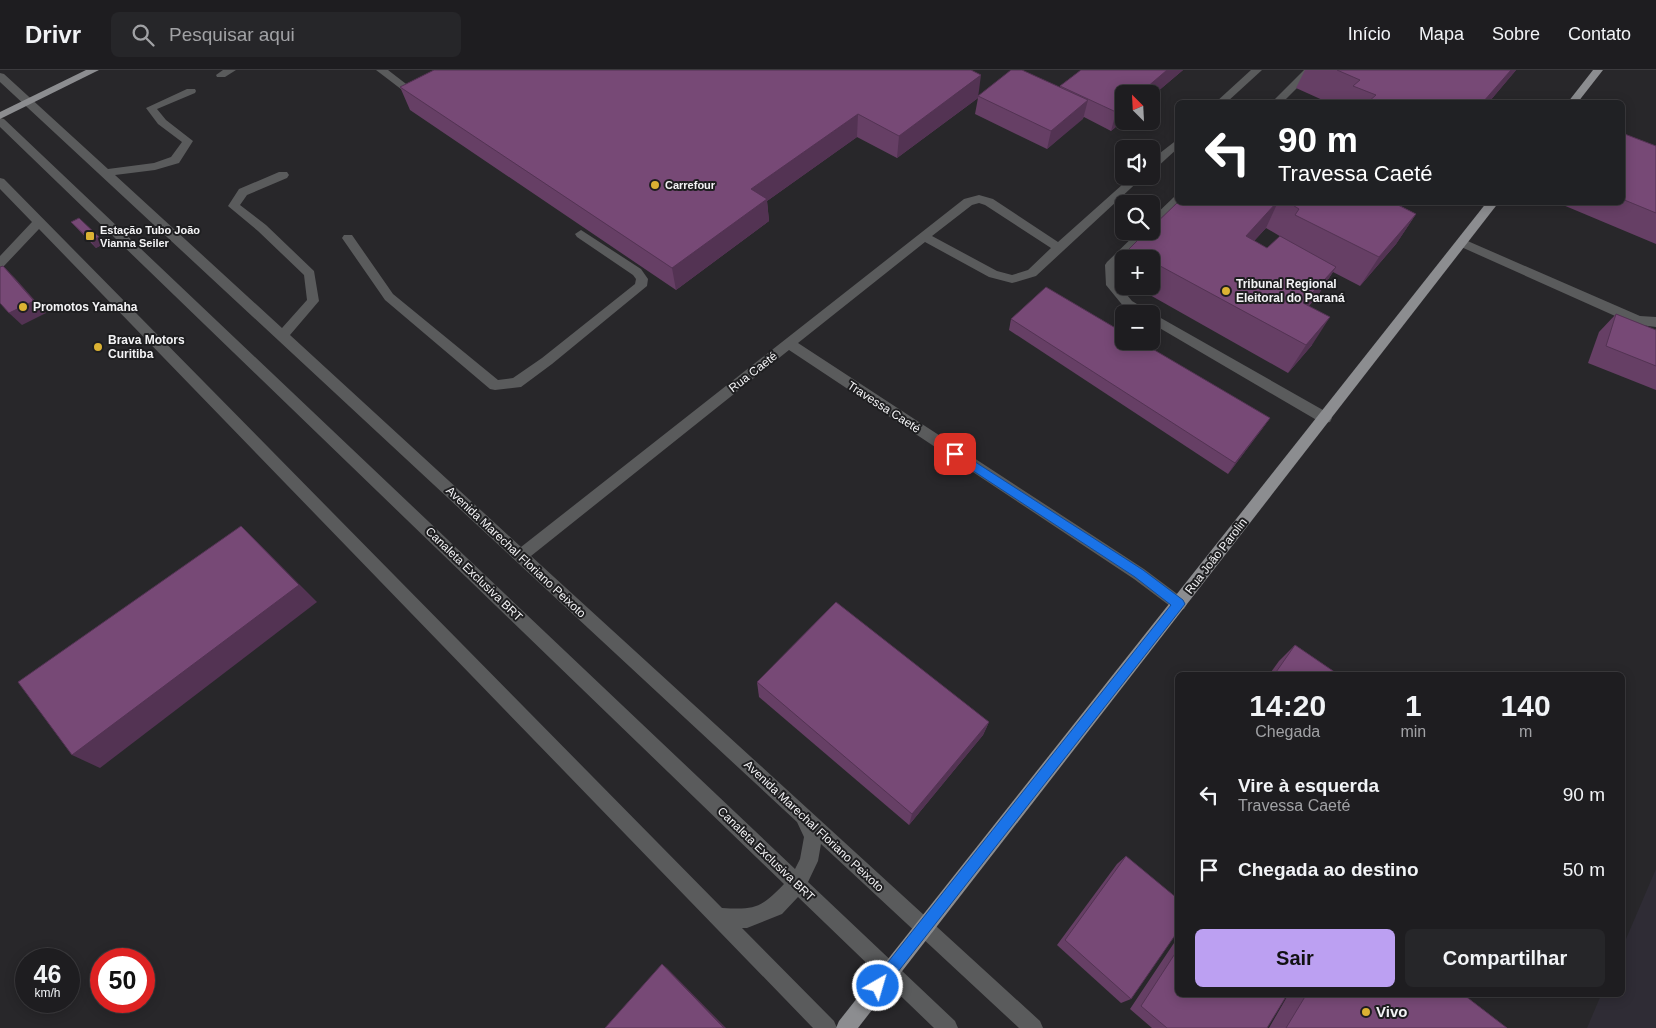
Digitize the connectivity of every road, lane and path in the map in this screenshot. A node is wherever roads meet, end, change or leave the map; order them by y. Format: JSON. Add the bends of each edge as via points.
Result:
{"nodes":[{"id":1,"x":94,"y":70,"type":"edge"},
{"id":2,"x":231,"y":70,"type":"edge"},
{"id":3,"x":381,"y":70,"type":"edge"},
{"id":4,"x":1257,"y":70,"type":"edge"},
{"id":5,"x":1310,"y":70,"type":"edge"},
{"id":6,"x":1598,"y":70,"type":"edge"},
{"id":7,"x":221,"y":75,"type":"dead end"},
{"id":8,"x":0,"y":76,"type":"edge"},
{"id":9,"x":428,"y":86,"type":"edge"},
{"id":10,"x":191,"y":91,"type":"dead end"},
{"id":11,"x":413,"y":94,"type":"junction"},
{"id":12,"x":423,"y":100,"type":"edge"},
{"id":13,"x":1223,"y":100,"type":"edge"},
{"id":14,"x":1279,"y":100,"type":"edge"},
{"id":15,"x":1575,"y":100,"type":"edge"},
{"id":16,"x":30,"y":103,"type":"junction"},
{"id":17,"x":0,"y":116,"type":"edge"},
{"id":18,"x":0,"y":121,"type":"edge"},
{"id":19,"x":1175,"y":145,"type":"edge"},
{"id":20,"x":1160,"y":158,"type":"edge"},
{"id":21,"x":106,"y":174,"type":"junction"},
{"id":22,"x":283,"y":175,"type":"dead end"},
{"id":23,"x":0,"y":182,"type":"edge"},
{"id":24,"x":1129,"y":185,"type":"edge"},
{"id":25,"x":1175,"y":203,"type":"edge"},
{"id":26,"x":1492,"y":205,"type":"edge"},
{"id":27,"x":1160,"y":217,"type":"edge"},
{"id":28,"x":38,"y":222,"type":"junction"},
{"id":29,"x":581,"y":234,"type":"edge"},
{"id":30,"x":924,"y":237,"type":"junction"},
{"id":31,"x":348,"y":238,"type":"dead end"},
{"id":32,"x":1137,"y":240,"type":"edge"},
{"id":33,"x":1463,"y":243,"type":"junction"},
{"id":34,"x":1059,"y":248,"type":"junction"},
{"id":35,"x":0,"y":263,"type":"edge"},
{"id":36,"x":1130,"y":305,"type":"edge"},
{"id":37,"x":1160,"y":322,"type":"edge"},
{"id":38,"x":1656,"y":322,"type":"edge"},
{"id":39,"x":282,"y":336,"type":"junction"},
{"id":40,"x":789,"y":344,"type":"junction"},
{"id":41,"x":1325,"y":418,"type":"junction"},
{"id":42,"x":520,"y":556,"type":"junction"},
{"id":43,"x":1179,"y":604,"type":"junction"},
{"id":44,"x":804,"y":816,"type":"junction"},
{"id":45,"x":798,"y":884,"type":"junction"},
{"id":46,"x":719,"y":917,"type":"junction"},
{"id":47,"x":924,"y":928,"type":"junction"},
{"id":48,"x":889,"y":972,"type":"junction"},
{"id":49,"x":827,"y":1028,"type":"edge"},
{"id":50,"x":846,"y":1028,"type":"edge"},
{"id":51,"x":948,"y":1028,"type":"edge"},
{"id":52,"x":1033,"y":1028,"type":"edge"}],
"edges":[{"from":1,"to":16,"type":"main road"},
{"from":2,"to":7,"type":"street"},
{"from":3,"to":11,"type":"street"},
{"from":4,"to":13,"type":"street"},
{"from":5,"to":14,"type":"street"},
{"from":6,"to":15,"type":"main road"},
{"from":8,"to":16,"type":"street","name":"Avenida Marechal Floriano Peixoto"},
{"from":9,"to":11,"type":"street"},
{"from":10,"to":21,"type":"street","via":[[151,108],[162,122],[188,141],[175,160]]},
{"from":11,"to":12,"type":"street"},
{"from":16,"to":17,"type":"main road"},
{"from":16,"to":21,"type":"street","name":"Avenida Marechal Floriano Peixoto"},
{"from":18,"to":45,"type":"street","name":"Canaleta Exclusiva BRT"},
{"from":19,"to":20,"type":"street"},
{"from":21,"to":39,"type":"street","name":"Avenida Marechal Floriano Peixoto"},
{"from":22,"to":39,"type":"street","via":[[243,192],[234,206],[310,274],[313,301]]},
{"from":23,"to":28,"type":"street"},
{"from":24,"to":34,"type":"street"},
{"from":25,"to":27,"type":"street"},
{"from":26,"to":33,"type":"main road","name":"Rua João Parolin"},
{"from":28,"to":35,"type":"street"},
{"from":28,"to":46,"type":"street"},
{"from":29,"to":31,"type":"street","via":[[637,272],[642,279],[640,286],[547,361],[516,382],[495,385],[389,297]]},
{"from":30,"to":34,"type":"street","via":[[993,274],[1012,279],[1032,273]]},
{"from":30,"to":34,"type":"street","name":"Rua Caeté","via":[[968,202],[979,199],[989,202]]},
{"from":30,"to":40,"type":"street","name":"Rua Caeté"},
{"from":32,"to":36,"type":"street","via":[[1111,265],[1112,285]]},
{"from":33,"to":38,"type":"street","via":[[1638,320]]},
{"from":33,"to":41,"type":"main road","name":"Rua João Parolin"},
{"from":37,"to":41,"type":"street"},
{"from":39,"to":42,"type":"street","name":"Avenida Marechal Floriano Peixoto"},
{"from":40,"to":42,"type":"street","name":"Rua Caeté"},
{"from":40,"to":43,"type":"street","name":"Travessa Caeté","via":[[1139,574]]},
{"from":41,"to":43,"type":"main road","name":"Rua João Parolin"},
{"from":42,"to":44,"type":"street","name":"Avenida Marechal Floriano Peixoto"},
{"from":43,"to":47,"type":"main road","name":"Rua João Parolin"},
{"from":44,"to":45,"type":"street","via":[[813,836],[809,861]]},
{"from":44,"to":47,"type":"street","name":"Avenida Marechal Floriano Peixoto"},
{"from":45,"to":46,"type":"street","via":[[775,907],[747,919]]},
{"from":45,"to":48,"type":"street","name":"Canaleta Exclusiva BRT"},
{"from":46,"to":49,"type":"street"},
{"from":47,"to":48,"type":"main road","name":"Rua João Parolin"},
{"from":47,"to":52,"type":"street","name":"Avenida Marechal Floriano Peixoto"},
{"from":48,"to":50,"type":"main road","name":"Rua João Parolin"},
{"from":48,"to":51,"type":"street","name":"Canaleta Exclusiva BRT"}]}
